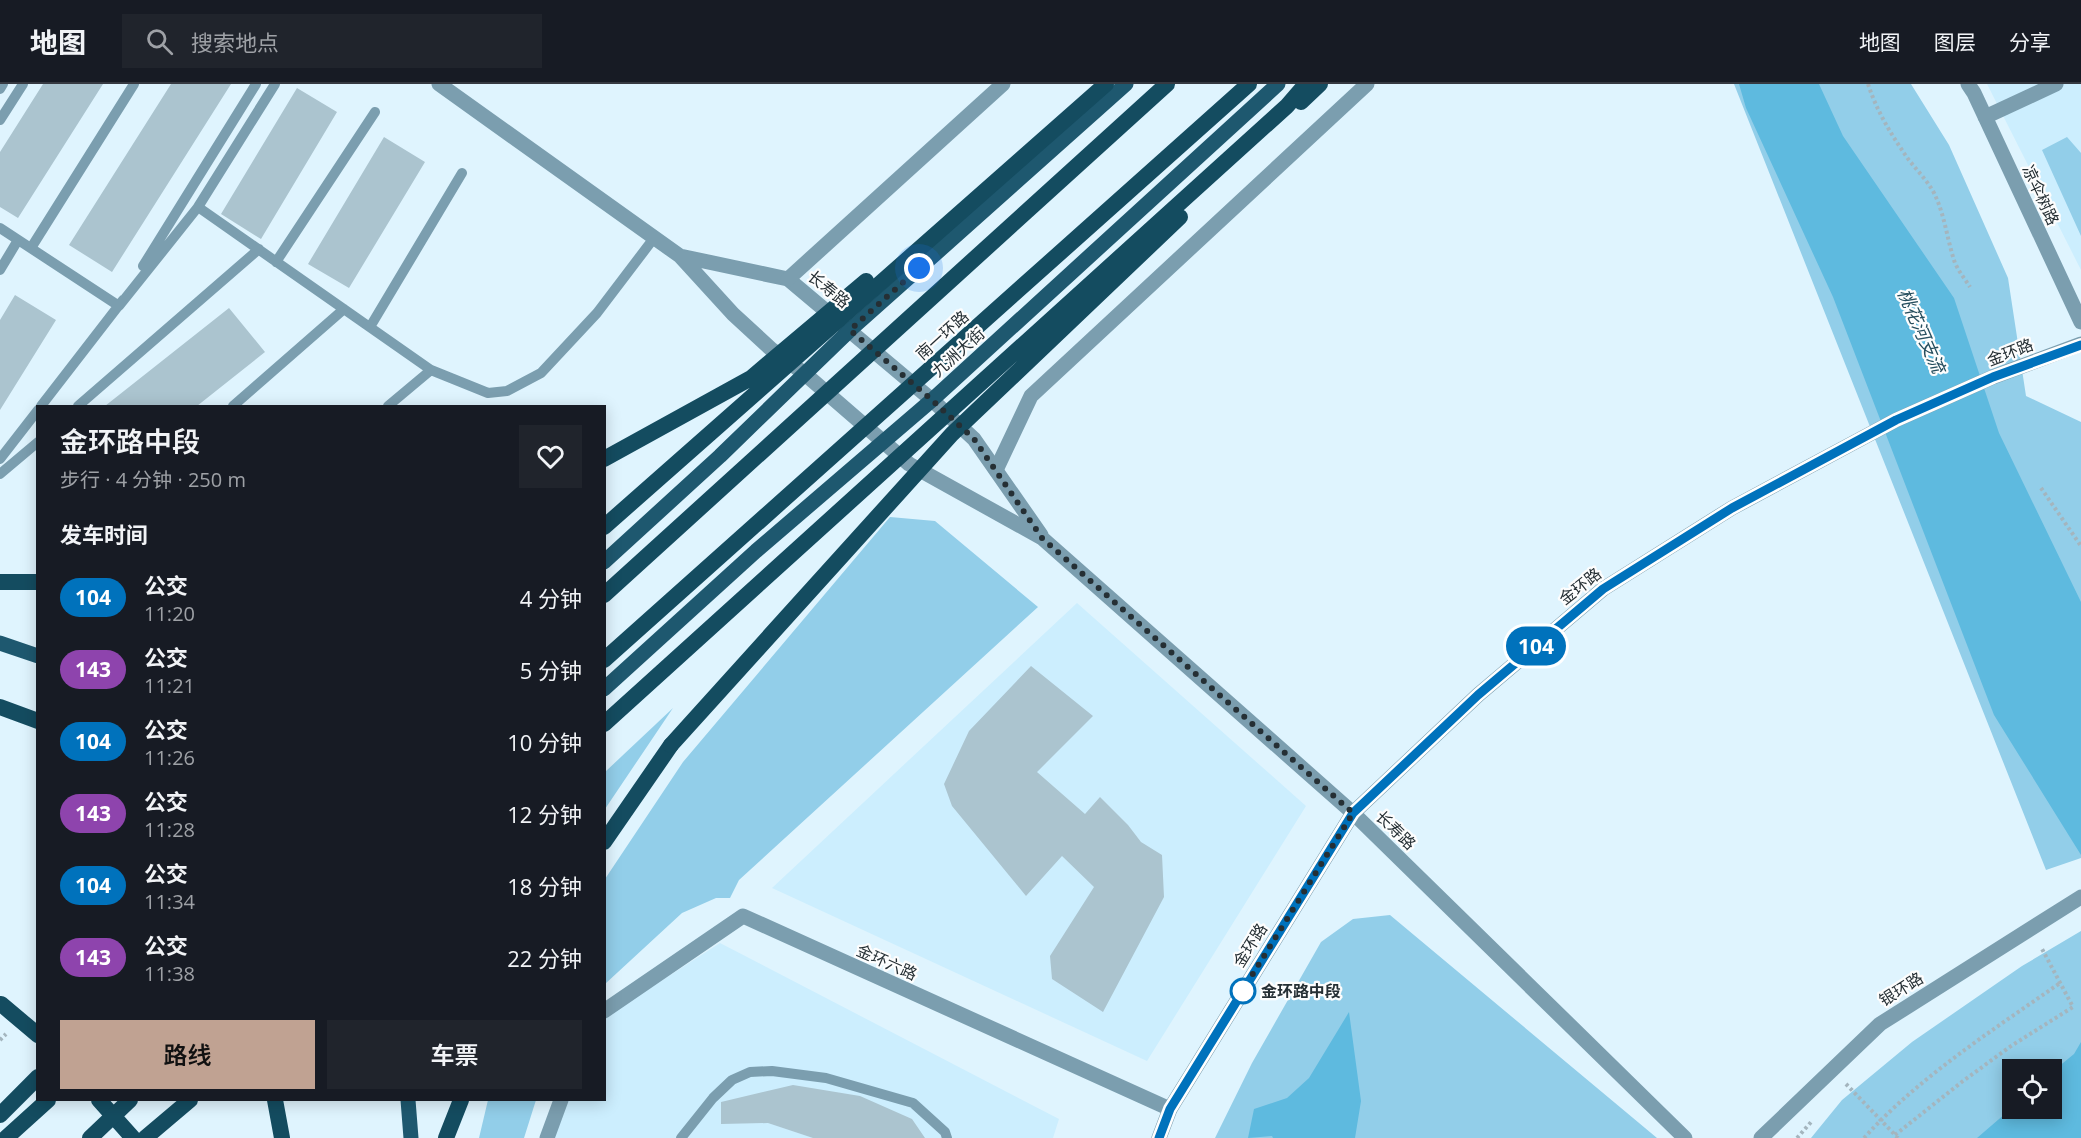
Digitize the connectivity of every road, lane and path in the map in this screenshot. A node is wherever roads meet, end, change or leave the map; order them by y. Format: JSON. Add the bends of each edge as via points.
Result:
{"nodes":[{"id":1,"x":3,"y":84,"type":"edge"},
{"id":2,"x":23,"y":84,"type":"edge"},
{"id":3,"x":134,"y":84,"type":"edge"},
{"id":4,"x":256,"y":84,"type":"edge"},
{"id":5,"x":275,"y":84,"type":"edge"},
{"id":6,"x":439,"y":84,"type":"edge"},
{"id":7,"x":1003,"y":84,"type":"edge"},
{"id":8,"x":1090,"y":84,"type":"edge"},
{"id":9,"x":1106,"y":84,"type":"edge"},
{"id":10,"x":1126,"y":84,"type":"edge"},
{"id":11,"x":1167,"y":84,"type":"edge"},
{"id":12,"x":1250,"y":84,"type":"edge"},
{"id":13,"x":1278,"y":84,"type":"edge"},
{"id":14,"x":1306,"y":84,"type":"edge"},
{"id":15,"x":1320,"y":84,"type":"edge"},
{"id":16,"x":1367,"y":84,"type":"edge"},
{"id":17,"x":1868,"y":84,"type":"edge"},
{"id":18,"x":1968,"y":84,"type":"edge"},
{"id":19,"x":2056,"y":84,"type":"edge"},
{"id":20,"x":0,"y":89,"type":"edge"},
{"id":21,"x":375,"y":112,"type":"dead end"},
{"id":22,"x":1985,"y":117,"type":"junction"},
{"id":23,"x":0,"y":120,"type":"edge"},
{"id":24,"x":462,"y":173,"type":"dead end"},
{"id":25,"x":198,"y":207,"type":"junction"},
{"id":26,"x":0,"y":228,"type":"edge"},
{"id":27,"x":654,"y":238,"type":"junction"},
{"id":28,"x":18,"y":240,"type":"junction"},
{"id":29,"x":31,"y":248,"type":"junction"},
{"id":30,"x":259,"y":249,"type":"junction"},
{"id":31,"x":680,"y":256,"type":"junction"},
{"id":32,"x":276,"y":262,"type":"junction"},
{"id":33,"x":0,"y":270,"type":"edge"},
{"id":34,"x":788,"y":279,"type":"junction"},
{"id":35,"x":1970,"y":287,"type":"dead end"},
{"id":36,"x":119,"y":306,"type":"junction"},
{"id":37,"x":344,"y":309,"type":"junction"},
{"id":38,"x":2081,"y":322,"type":"edge"},
{"id":39,"x":370,"y":327,"type":"junction"},
{"id":40,"x":850,"y":330,"type":"junction"},
{"id":41,"x":2081,"y":345,"type":"edge"},
{"id":42,"x":431,"y":370,"type":"junction"},
{"id":43,"x":805,"y":374,"type":"junction"},
{"id":44,"x":932,"y":400,"type":"junction"},
{"id":45,"x":41,"y":405,"type":"edge"},
{"id":46,"x":79,"y":405,"type":"edge"},
{"id":47,"x":234,"y":405,"type":"edge"},
{"id":48,"x":389,"y":405,"type":"edge"},
{"id":49,"x":36,"y":413,"type":"edge"},
{"id":50,"x":884,"y":442,"type":"junction"},
{"id":51,"x":36,"y":444,"type":"edge"},
{"id":52,"x":606,"y":458,"type":"edge"},
{"id":53,"x":0,"y":459,"type":"edge"},
{"id":54,"x":996,"y":470,"type":"junction"},
{"id":55,"x":0,"y":474,"type":"edge"},
{"id":56,"x":2041,"y":488,"type":"dead end"},
{"id":57,"x":606,"y":525,"type":"edge"},
{"id":58,"x":1042,"y":538,"type":"junction"},
{"id":59,"x":2081,"y":546,"type":"edge"},
{"id":60,"x":606,"y":560,"type":"edge"},
{"id":61,"x":0,"y":582,"type":"edge"},
{"id":62,"x":36,"y":582,"type":"edge"},
{"id":63,"x":606,"y":593,"type":"edge"},
{"id":64,"x":0,"y":643,"type":"edge"},
{"id":65,"x":36,"y":655,"type":"edge"},
{"id":66,"x":606,"y":658,"type":"edge"},
{"id":67,"x":606,"y":687,"type":"edge"},
{"id":68,"x":0,"y":707,"type":"edge"},
{"id":69,"x":36,"y":720,"type":"edge"},
{"id":70,"x":606,"y":722,"type":"edge"},
{"id":71,"x":1353,"y":813,"type":"junction"},
{"id":72,"x":606,"y":839,"type":"edge"},
{"id":73,"x":2081,"y":897,"type":"edge"},
{"id":74,"x":2050,"y":941,"type":"dead end"},
{"id":75,"x":2060,"y":983,"type":"junction"},
{"id":76,"x":1,"y":1003,"type":"edge"},
{"id":77,"x":606,"y":1010,"type":"edge"},
{"id":78,"x":36,"y":1033,"type":"edge"},
{"id":79,"x":1850,"y":1078,"type":"dead end"},
{"id":80,"x":36,"y":1079,"type":"edge"},
{"id":81,"x":1845,"y":1083,"type":"junction"},
{"id":82,"x":1839,"y":1091,"type":"dead end"},
{"id":83,"x":47,"y":1101,"type":"edge"},
{"id":84,"x":100,"y":1101,"type":"edge"},
{"id":85,"x":129,"y":1101,"type":"edge"},
{"id":86,"x":189,"y":1101,"type":"edge"},
{"id":87,"x":276,"y":1101,"type":"edge"},
{"id":88,"x":408,"y":1101,"type":"edge"},
{"id":89,"x":461,"y":1101,"type":"edge"},
{"id":90,"x":561,"y":1101,"type":"edge"},
{"id":91,"x":1170,"y":1109,"type":"junction"},
{"id":92,"x":1818,"y":1114,"type":"dead end"},
{"id":93,"x":0,"y":1115,"type":"edge"},
{"id":94,"x":1880,"y":1120,"type":"junction"},
{"id":95,"x":1897,"y":1137,"type":"edge"},
{"id":96,"x":6,"y":1138,"type":"edge"},
{"id":97,"x":90,"y":1138,"type":"edge"},
{"id":98,"x":133,"y":1138,"type":"edge"},
{"id":99,"x":145,"y":1138,"type":"edge"},
{"id":100,"x":282,"y":1138,"type":"edge"},
{"id":101,"x":411,"y":1138,"type":"edge"},
{"id":102,"x":446,"y":1138,"type":"edge"},
{"id":103,"x":547,"y":1138,"type":"edge"},
{"id":104,"x":681,"y":1138,"type":"edge"},
{"id":105,"x":947,"y":1138,"type":"edge"},
{"id":106,"x":1159,"y":1138,"type":"edge"},
{"id":107,"x":1685,"y":1138,"type":"edge"},
{"id":108,"x":1761,"y":1138,"type":"edge"},
{"id":109,"x":1797,"y":1138,"type":"edge"},
{"id":110,"x":1864,"y":1138,"type":"edge"}],
"edges":[{"from":1,"to":20,"type":"lane"},
{"from":2,"to":23,"type":"lane"},
{"from":3,"to":29,"type":"lane"},
{"from":4,"to":36,"type":"lane"},
{"from":5,"to":25,"type":"lane"},
{"from":6,"to":27,"type":"street","name":"长寿路"},
{"from":7,"to":34,"type":"street"},
{"from":8,"to":52,"type":"highway","bridge":true,"via":[[915,240],[751,378]]},
{"from":9,"to":57,"type":"highway","bridge":true},
{"from":10,"to":40,"type":"main road"},
{"from":11,"to":63,"type":"highway","name":"南一环路","bridge":true},
{"from":12,"to":66,"type":"highway","name":"南一环路","bridge":true},
{"from":13,"to":44,"type":"main road","name":"九洲大街"},
{"from":14,"to":70,"type":"highway","bridge":true,"via":[[1278,114]]},
{"from":15,"to":72,"type":"highway","bridge":true,"via":[[952,434],[671,745]]},
{"from":16,"to":54,"type":"street","via":[[1031,396]]},
{"from":17,"to":35,"type":"path","via":[[1875,105],[1895,138],[1934,192],[1956,266]]},
{"from":18,"to":22,"type":"street","name":"凉伞树路"},
{"from":19,"to":22,"type":"street"},
{"from":21,"to":32,"type":"lane"},
{"from":22,"to":38,"type":"street","name":"凉伞树路"},
{"from":24,"to":39,"type":"lane"},
{"from":25,"to":30,"type":"lane"},
{"from":25,"to":36,"type":"lane"},
{"from":26,"to":28,"type":"lane"},
{"from":27,"to":31,"type":"street","name":"长寿路"},
{"from":27,"to":42,"type":"lane","via":[[597,313],[541,374],[507,391],[488,393]]},
{"from":28,"to":29,"type":"lane"},
{"from":28,"to":33,"type":"lane"},
{"from":29,"to":36,"type":"lane"},
{"from":30,"to":32,"type":"lane"},
{"from":30,"to":46,"type":"lane"},
{"from":31,"to":34,"type":"street","name":"长寿路"},
{"from":31,"to":43,"type":"street","name":"长寿路","via":[[733,314]]},
{"from":32,"to":37,"type":"lane"},
{"from":34,"to":40,"type":"street","name":"长寿路"},
{"from":36,"to":45,"type":"lane"},
{"from":37,"to":39,"type":"lane"},
{"from":37,"to":47,"type":"lane"},
{"from":39,"to":42,"type":"lane"},
{"from":40,"to":43,"type":"main road"},
{"from":40,"to":44,"type":"street","name":"长寿路"},
{"from":41,"to":71,"type":"street","name":"金环路","via":[[1993,377],[1896,420],[1732,508],[1603,589],[1478,695]]},
{"from":42,"to":48,"type":"lane"},
{"from":43,"to":50,"type":"street","name":"长寿路"},
{"from":43,"to":60,"type":"main road"},
{"from":44,"to":50,"type":"main road","name":"九洲大街"},
{"from":44,"to":54,"type":"street","name":"长寿路","via":[[974,439]]},
{"from":49,"to":53,"type":"lane"},
{"from":50,"to":58,"type":"street","name":"长寿路","via":[[909,464]]},
{"from":50,"to":67,"type":"main road","name":"九洲大街"},
{"from":51,"to":55,"type":"lane"},
{"from":54,"to":58,"type":"street","name":"长寿路"},
{"from":56,"to":59,"type":"path"},
{"from":58,"to":71,"type":"street","name":"长寿路"},
{"from":61,"to":62,"type":"highway"},
{"from":64,"to":65,"type":"main road"},
{"from":68,"to":69,"type":"highway"},
{"from":71,"to":91,"type":"street","name":"金环路"},
{"from":71,"to":107,"type":"street","name":"长寿路"},
{"from":73,"to":108,"type":"street","name":"银环路","via":[[1880,1024]]},
{"from":74,"to":75,"type":"path","via":[[2040,947]]},
{"from":75,"to":94,"type":"path","via":[[1956,1056]]},
{"from":75,"to":95,"type":"path","via":[[2073,1007],[1963,1081]]},
{"from":76,"to":78,"type":"highway","bridge":true},
{"from":77,"to":91,"type":"street","name":"金环六路","via":[[742,916]]},
{"from":79,"to":81,"type":"path"},
{"from":80,"to":93,"type":"highway"},
{"from":81,"to":82,"type":"path"},
{"from":81,"to":94,"type":"path"},
{"from":83,"to":96,"type":"highway"},
{"from":84,"to":98,"type":"highway"},
{"from":85,"to":97,"type":"highway","bridge":true},
{"from":86,"to":99,"type":"highway"},
{"from":87,"to":100,"type":"highway"},
{"from":88,"to":101,"type":"main road"},
{"from":89,"to":102,"type":"highway"},
{"from":90,"to":103,"type":"street"},
{"from":91,"to":106,"type":"street","name":"金环路"},
{"from":92,"to":109,"type":"path"},
{"from":94,"to":95,"type":"path"},
{"from":94,"to":110,"type":"path"},
{"from":104,"to":105,"type":"lane","via":[[732,1080],[750,1072],[772,1071],[826,1078],[913,1103]]}]}
